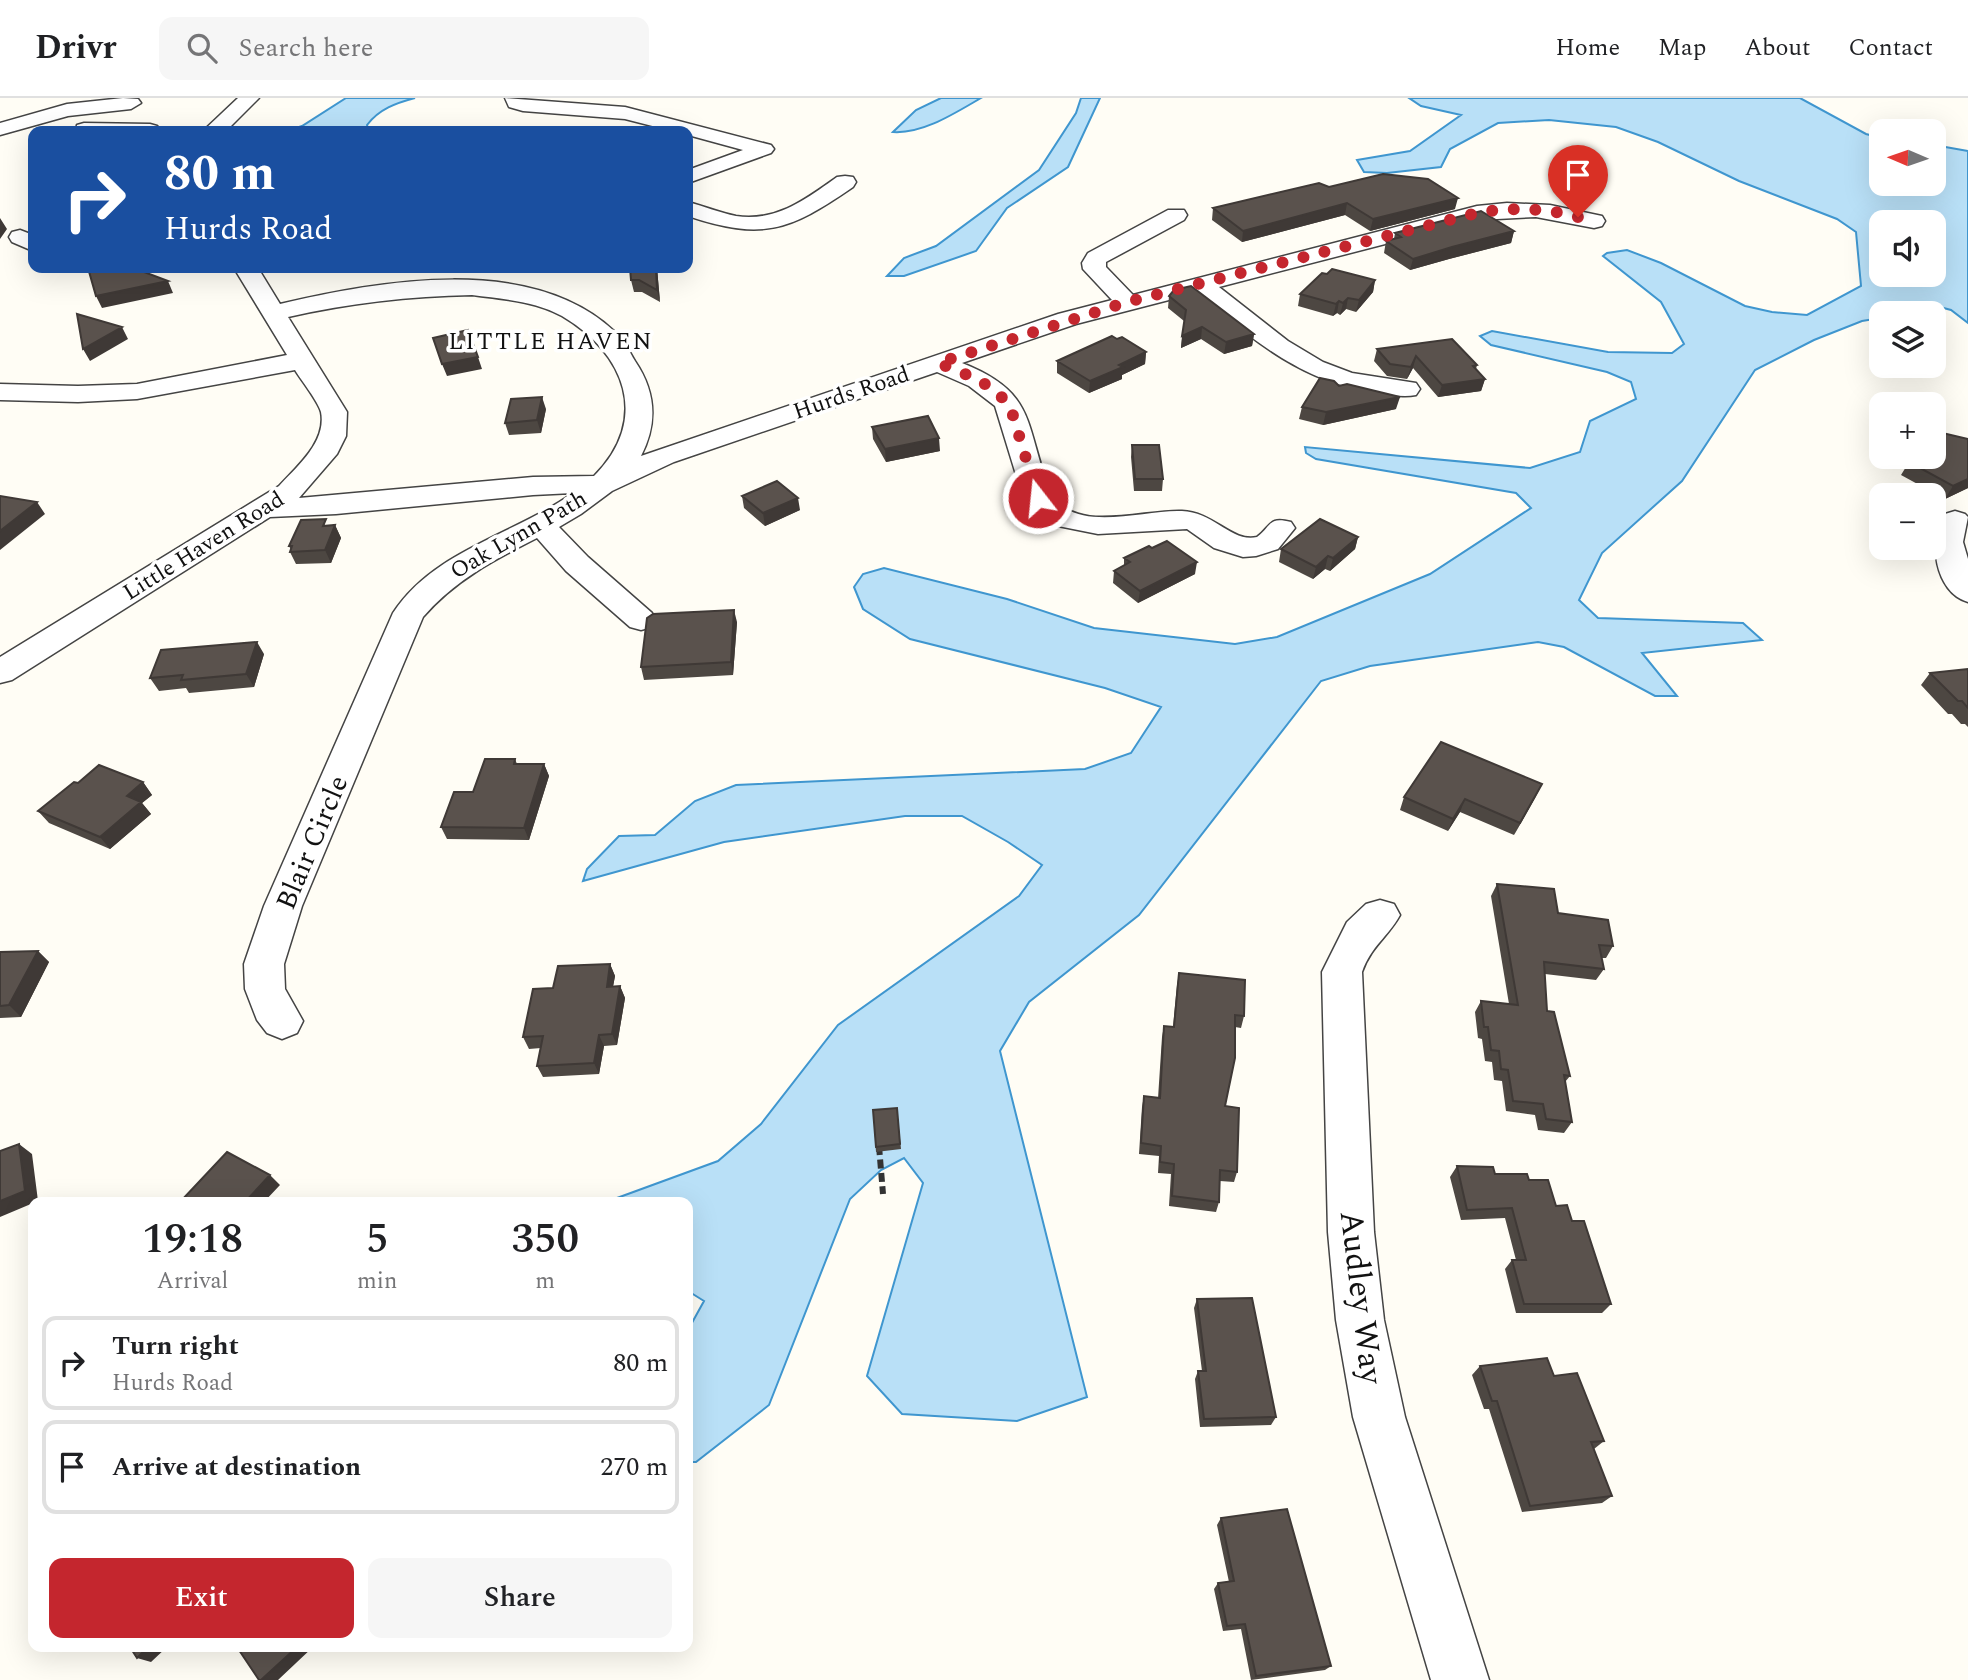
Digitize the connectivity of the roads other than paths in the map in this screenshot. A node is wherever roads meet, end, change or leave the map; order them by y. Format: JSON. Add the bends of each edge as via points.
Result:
{"nodes":[{"id":1,"x":249,"y":98,"type":"edge"},
{"id":2,"x":515,"y":98,"type":"edge"},
{"id":3,"x":130,"y":100,"type":"edge"},
{"id":4,"x":148,"y":126,"type":"edge"},
{"id":5,"x":220,"y":126,"type":"edge"},
{"id":6,"x":675,"y":126,"type":"edge"},
{"id":7,"x":0,"y":130,"type":"edge"},
{"id":8,"x":693,"y":131,"type":"edge"},
{"id":9,"x":28,"y":133,"type":"edge"},
{"id":10,"x":0,"y":139,"type":"edge"},
{"id":11,"x":693,"y":175,"type":"edge"},
{"id":12,"x":845,"y":182,"type":"dead end"},
{"id":13,"x":693,"y":211,"type":"edge"},
{"id":14,"x":1176,"y":215,"type":"dead end"},
{"id":15,"x":1594,"y":221,"type":"dead end"},
{"id":16,"x":249,"y":273,"type":"edge"},
{"id":17,"x":505,"y":273,"type":"edge"},
{"id":18,"x":1199,"y":283,"type":"junction"},
{"id":19,"x":477,"y":288,"type":"junction"},
{"id":20,"x":1127,"y":302,"type":"junction"},
{"id":21,"x":275,"y":313,"type":"junction"},
{"id":22,"x":304,"y":361,"type":"junction"},
{"id":23,"x":938,"y":363,"type":"junction"},
{"id":24,"x":1407,"y":388,"type":"dead end"},
{"id":25,"x":0,"y":392,"type":"edge"},
{"id":26,"x":604,"y":484,"type":"junction"},
{"id":27,"x":267,"y":508,"type":"junction"},
{"id":28,"x":1955,"y":520,"type":"dead end"},
{"id":29,"x":541,"y":525,"type":"junction"},
{"id":30,"x":1280,"y":528,"type":"dead end"},
{"id":31,"x":1968,"y":592,"type":"edge"},
{"id":32,"x":641,"y":620,"type":"dead end"},
{"id":33,"x":387,"y":665,"type":"joint"},
{"id":34,"x":0,"y":672,"type":"edge"},
{"id":35,"x":1380,"y":915,"type":"dead end"},
{"id":36,"x":282,"y":1021,"type":"dead end"},
{"id":37,"x":1460,"y":1680,"type":"edge"}],
"edges":[{"from":1,"to":5,"type":"street"},
{"from":2,"to":6,"type":"street","via":[[523,105],[625,113]]},
{"from":3,"to":4,"type":"street"},
{"from":3,"to":7,"type":"street","via":[[67,110]]},
{"from":8,"to":11,"type":"street","via":[[764,149]]},
{"from":9,"to":10,"type":"street"},
{"from":12,"to":13,"type":"street","via":[[801,213],[767,224],[727,223]]},
{"from":14,"to":20,"type":"street","via":[[1096,258],[1096,269]]},
{"from":15,"to":18,"type":"street","name":"Hurds Road","via":[[1542,209],[1498,209]]},
{"from":16,"to":21,"type":"street","name":"Little Haven Road"},
{"from":17,"to":19,"type":"street"},
{"from":18,"to":20,"type":"street","name":"Hurds Road"},
{"from":18,"to":24,"type":"street","via":[[1313,367],[1344,379]]},
{"from":19,"to":21,"type":"street","name":"Oak Lynn Path","via":[[380,293]]},
{"from":19,"to":26,"type":"street","name":"Oak Lynn Path","via":[[540,299],[578,316],[613,346],[629,367],[637,386],[639,430],[621,465]]},
{"from":20,"to":23,"type":"street","name":"Hurds Road"},
{"from":21,"to":22,"type":"street","name":"Little Haven Road"},
{"from":22,"to":25,"type":"street","via":[[154,390]]},
{"from":22,"to":27,"type":"street","name":"Little Haven Road","via":[[334,412],[332,436],[308,473]]},
{"from":23,"to":26,"type":"street","name":"Hurds Road","via":[[664,456]]},
{"from":23,"to":30,"type":"street","via":[[986,384],[1005,400],[1038,498],[1056,515],[1105,526],[1191,520],[1228,544],[1242,547],[1269,543]]},
{"from":26,"to":27,"type":"street","name":"Hurds Road"},
{"from":26,"to":29,"type":"street","name":"Oak Lynn Path"},
{"from":27,"to":34,"type":"street","name":"Little Haven Road"},
{"from":28,"to":31,"type":"street","via":[[1948,542],[1960,584]]},
{"from":29,"to":32,"type":"street"},
{"from":29,"to":33,"type":"street","name":"Oak Lynn Path","via":[[461,564],[439,580],[410,614]]},
{"from":33,"to":36,"type":"street","name":"Blair Circle","via":[[283,906],[264,964],[265,989]]},
{"from":35,"to":37,"type":"street","name":"Audley Way","via":[[1350,948],[1342,972],[1351,1232],[1359,1308],[1380,1417]]}]}
